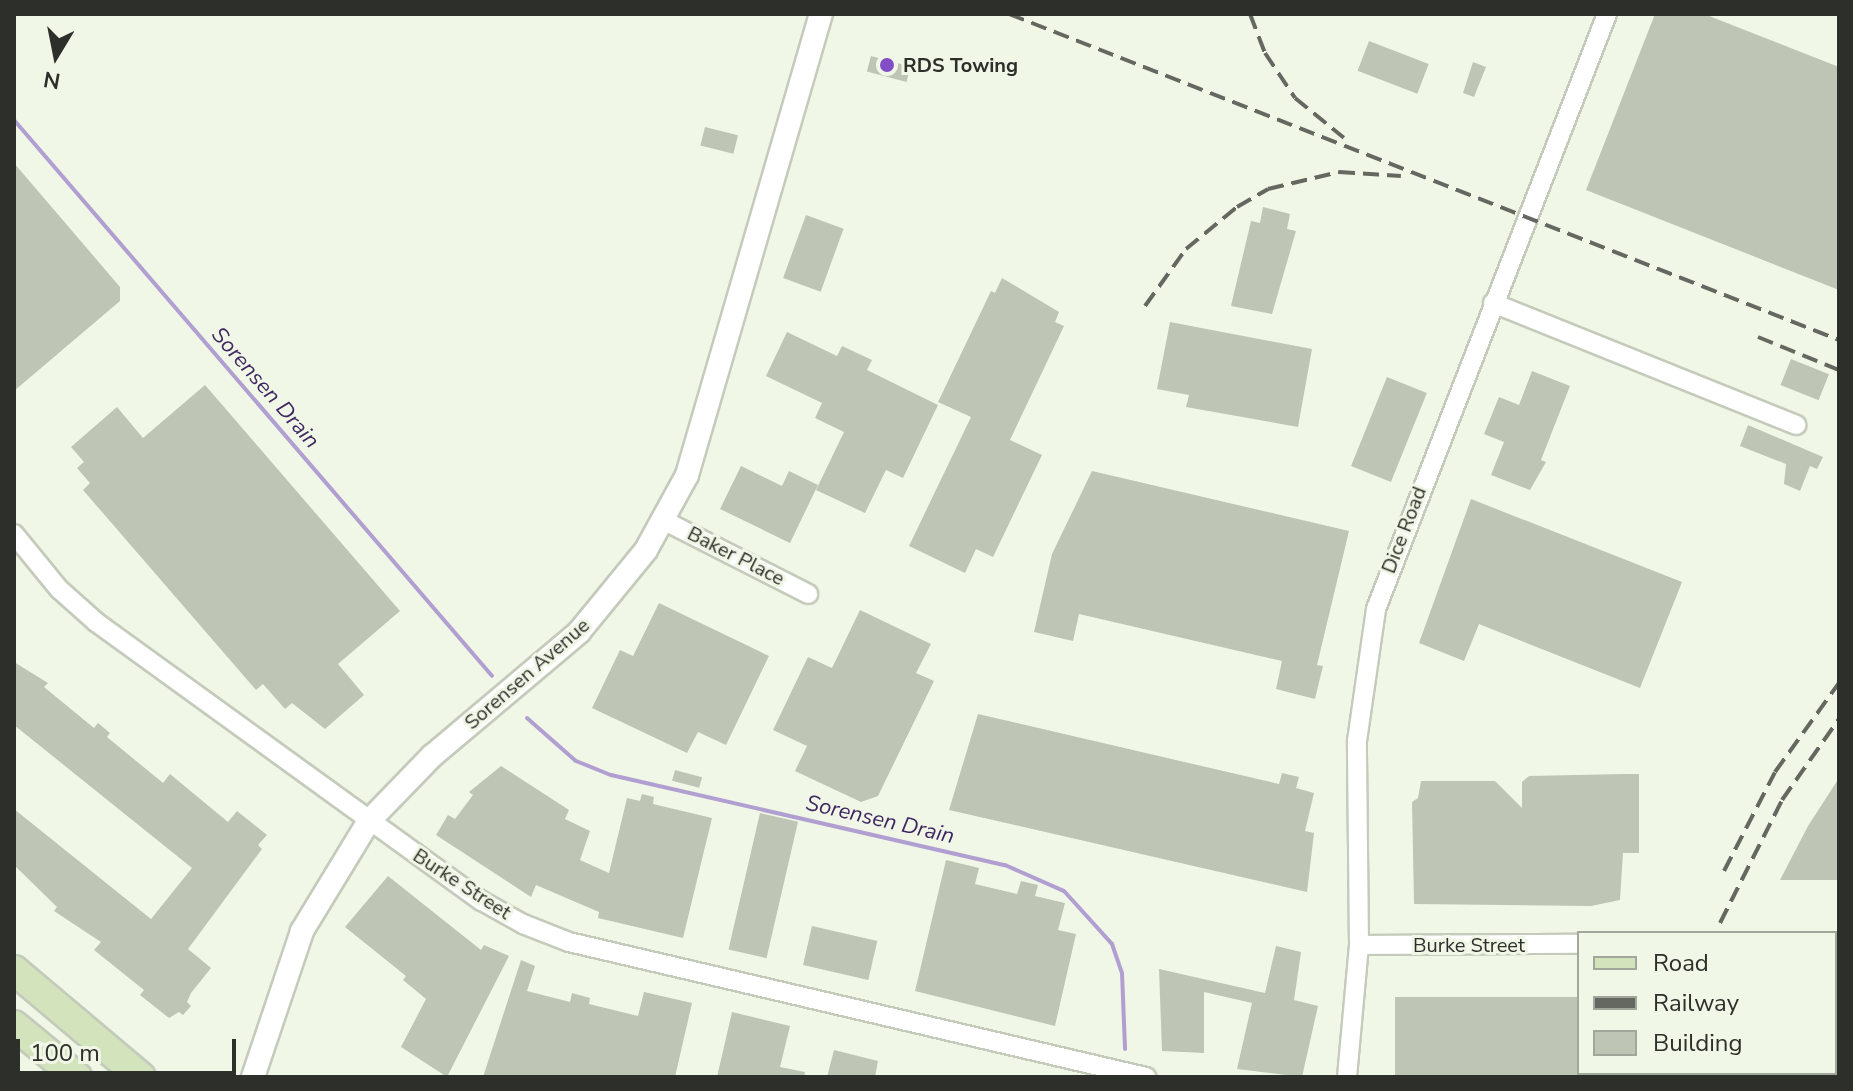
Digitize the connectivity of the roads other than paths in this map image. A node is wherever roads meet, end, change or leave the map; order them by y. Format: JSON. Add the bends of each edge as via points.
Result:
{"nodes":[{"id":1,"x":821,"y":14,"type":"edge"},
{"id":2,"x":1607,"y":14,"type":"edge"},
{"id":3,"x":1493,"y":303,"type":"junction"},
{"id":4,"x":1796,"y":425,"type":"dead end"},
{"id":5,"x":663,"y":520,"type":"junction"},
{"id":6,"x":14,"y":534,"type":"edge"},
{"id":7,"x":808,"y":594,"type":"dead end"},
{"id":8,"x":369,"y":821,"type":"junction"},
{"id":9,"x":1577,"y":944,"type":"edge"},
{"id":10,"x":1359,"y":945,"type":"junction"},
{"id":11,"x":14,"y":970,"type":"edge"},
{"id":12,"x":14,"y":1025,"type":"edge"},
{"id":13,"x":77,"y":1077,"type":"edge"},
{"id":14,"x":141,"y":1077,"type":"edge"},
{"id":15,"x":253,"y":1077,"type":"edge"},
{"id":16,"x":1146,"y":1077,"type":"edge"},
{"id":17,"x":1347,"y":1077,"type":"edge"}],
"edges":[{"from":1,"to":5,"type":"street","name":"Sorensen Avenue","via":[[701,444]]},
{"from":2,"to":3,"type":"street","name":"Dice Road"},
{"from":3,"to":4,"type":"street"},
{"from":3,"to":10,"type":"street","name":"Dice Road","via":[[1376,609],[1357,741]]},
{"from":5,"to":7,"type":"street","name":"Baker Place"},
{"from":5,"to":8,"type":"street","name":"Sorensen Avenue","via":[[626,579],[579,632],[432,756]]},
{"from":6,"to":8,"type":"street","name":"Burke Street","via":[[59,589],[96,622]]},
{"from":8,"to":15,"type":"street","name":"Sorensen Avenue","via":[[302,931]]},
{"from":8,"to":16,"type":"street","name":"Burke Street","via":[[482,901],[569,942]]},
{"from":9,"to":10,"type":"street","name":"Burke Street"},
{"from":10,"to":17,"type":"street","name":"Dice Road"},
{"from":11,"to":14,"type":"main road"},
{"from":12,"to":13,"type":"main road"}]}
